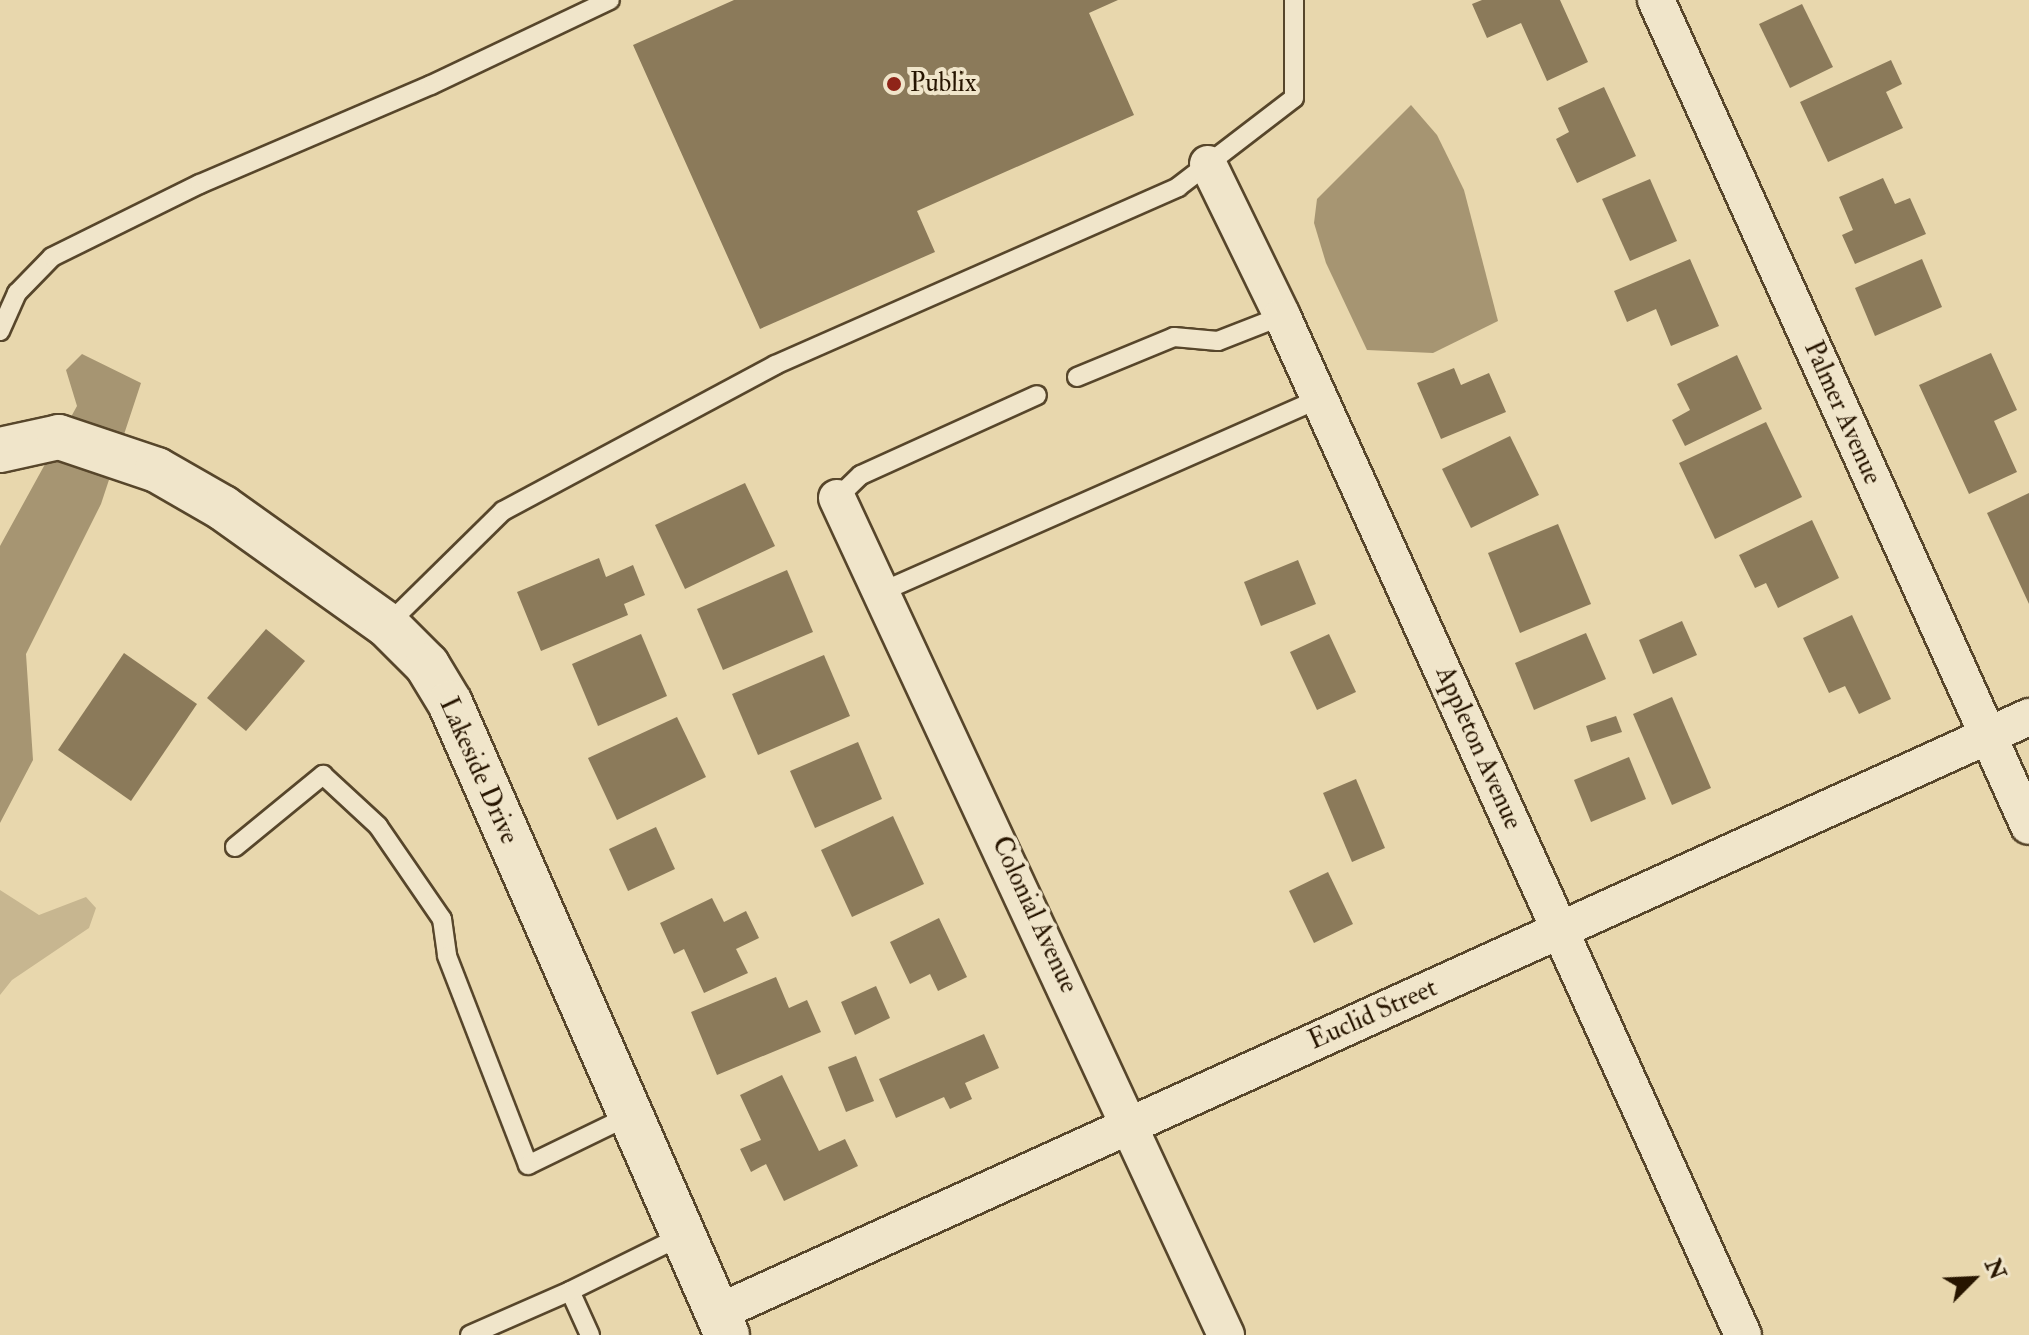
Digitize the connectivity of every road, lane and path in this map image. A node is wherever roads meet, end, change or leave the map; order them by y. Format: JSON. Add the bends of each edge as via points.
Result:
{"nodes":[{"id":1,"x":610,"y":0,"type":"edge"},
{"id":2,"x":1294,"y":0,"type":"edge"},
{"id":3,"x":1656,"y":0,"type":"edge"},
{"id":4,"x":1208,"y":164,"type":"junction"},
{"id":5,"x":1282,"y":316,"type":"junction"},
{"id":6,"x":0,"y":331,"type":"edge"},
{"id":7,"x":1077,"y":377,"type":"dead end"},
{"id":8,"x":1037,"y":395,"type":"dead end"},
{"id":9,"x":1319,"y":399,"type":"junction"},
{"id":10,"x":0,"y":450,"type":"edge"},
{"id":11,"x":837,"y":498,"type":"joint"},
{"id":12,"x":881,"y":592,"type":"junction"},
{"id":13,"x":387,"y":625,"type":"junction"},
{"id":14,"x":2029,"y":717,"type":"edge"},
{"id":15,"x":1988,"y":736,"type":"junction"},
{"id":16,"x":2029,"y":826,"type":"edge"},
{"id":17,"x":235,"y":847,"type":"dead end"},
{"id":18,"x":1560,"y":930,"type":"junction"},
{"id":19,"x":631,"y":1115,"type":"junction"},
{"id":20,"x":1132,"y":1124,"type":"junction"},
{"id":21,"x":684,"y":1235,"type":"junction"},
{"id":22,"x":570,"y":1291,"type":"junction"},
{"id":23,"x":722,"y":1324,"type":"edge"},
{"id":24,"x":470,"y":1335,"type":"edge"},
{"id":25,"x":590,"y":1335,"type":"edge"},
{"id":26,"x":1226,"y":1335,"type":"edge"},
{"id":27,"x":1743,"y":1335,"type":"edge"}],
"edges":[{"from":1,"to":6,"type":"lane","via":[[431,85],[200,184],[52,257],[17,293]]},
{"from":2,"to":4,"type":"lane","via":[[1294,98]]},
{"from":3,"to":15,"type":"street","name":"Palmer Avenue"},
{"from":4,"to":5,"type":"street","name":"Appleton Avenue"},
{"from":4,"to":13,"type":"lane","via":[[1178,187],[775,365],[503,511]]},
{"from":5,"to":7,"type":"lane","via":[[1218,341],[1174,337]]},
{"from":5,"to":9,"type":"street","name":"Appleton Avenue"},
{"from":8,"to":11,"type":"lane","via":[[861,475]]},
{"from":9,"to":12,"type":"lane"},
{"from":9,"to":18,"type":"street","name":"Appleton Avenue"},
{"from":10,"to":13,"type":"street","name":"Lakeside Drive","via":[[38,437],[59,437],[121,456],[223,508]]},
{"from":11,"to":12,"type":"street","name":"Colonial Avenue"},
{"from":12,"to":20,"type":"street","name":"Colonial Avenue"},
{"from":13,"to":19,"type":"street","name":"Lakeside Drive","via":[[427,665],[450,703]]},
{"from":14,"to":15,"type":"street","name":"Euclid Street"},
{"from":15,"to":16,"type":"street","name":"Palmer Avenue"},
{"from":15,"to":18,"type":"street","name":"Euclid Street"},
{"from":17,"to":19,"type":"lane","via":[[323,775],[378,826],[442,919],[447,956],[528,1165]]},
{"from":18,"to":20,"type":"street","name":"Euclid Street"},
{"from":18,"to":27,"type":"street","name":"Appleton Avenue"},
{"from":19,"to":21,"type":"street","name":"Lakeside Drive"},
{"from":20,"to":23,"type":"street","name":"Euclid Street"},
{"from":20,"to":26,"type":"street","name":"Colonial Avenue"},
{"from":21,"to":22,"type":"lane"},
{"from":21,"to":23,"type":"street","name":"Lakeside Drive"},
{"from":22,"to":24,"type":"lane"},
{"from":22,"to":25,"type":"lane"}]}
